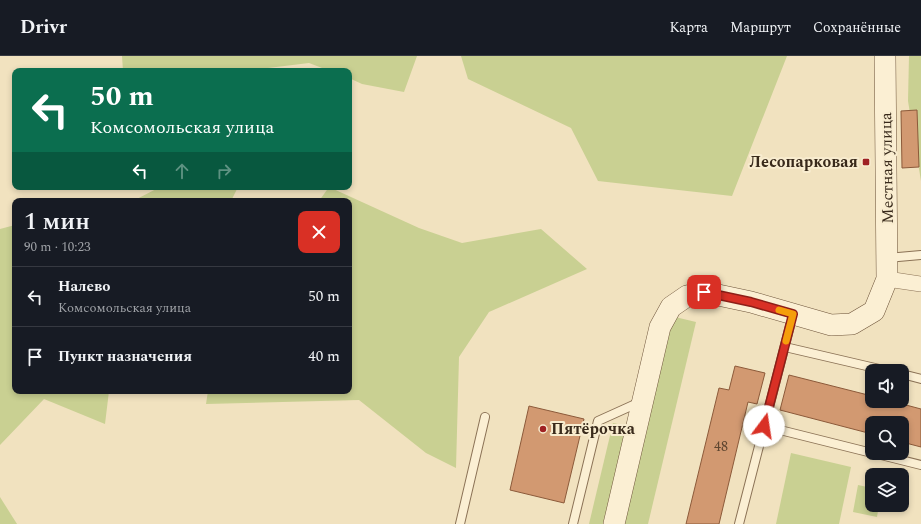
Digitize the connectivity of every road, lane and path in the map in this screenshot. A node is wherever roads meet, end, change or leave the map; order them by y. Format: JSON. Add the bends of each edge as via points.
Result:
{"nodes":[{"id":1,"x":885,"y":56,"type":"edge"},
{"id":2,"x":921,"y":255,"type":"edge"},
{"id":3,"x":887,"y":258,"type":"junction"},
{"id":4,"x":887,"y":279,"type":"junction"},
{"id":5,"x":921,"y":284,"type":"edge"},
{"id":6,"x":793,"y":314,"type":"junction"},
{"id":7,"x":784,"y":347,"type":"junction"},
{"id":8,"x":865,"y":366,"type":"edge"},
{"id":9,"x":909,"y":376,"type":"edge"},
{"id":10,"x":921,"y":379,"type":"edge"},
{"id":11,"x":642,"y":401,"type":"junction"},
{"id":12,"x":486,"y":417,"type":"dead end"},
{"id":13,"x":764,"y":426,"type":"junction"},
{"id":14,"x":865,"y":451,"type":"edge"},
{"id":15,"x":901,"y":460,"type":"edge"},
{"id":16,"x":921,"y":465,"type":"edge"},
{"id":17,"x":460,"y":524,"type":"edge"},
{"id":18,"x":573,"y":524,"type":"edge"},
{"id":19,"x":614,"y":524,"type":"edge"},
{"id":20,"x":740,"y":524,"type":"edge"}],
"edges":[{"from":1,"to":3,"type":"main road","name":"Местная улица"},
{"from":2,"to":3,"type":"lane"},
{"from":3,"to":4,"type":"main road","name":"Местная улица"},
{"from":4,"to":5,"type":"street"},
{"from":4,"to":6,"type":"main road","via":[[874,311],[852,324],[831,325]]},
{"from":6,"to":7,"type":"lane"},
{"from":6,"to":11,"type":"main road","via":[[704,292],[687,296],[670,307],[660,327]]},
{"from":7,"to":8,"type":"lane"},
{"from":7,"to":13,"type":"lane"},
{"from":9,"to":10,"type":"lane"},
{"from":11,"to":18,"type":"lane","via":[[598,421]]},
{"from":11,"to":19,"type":"main road"},
{"from":12,"to":17,"type":"lane"},
{"from":13,"to":14,"type":"lane"},
{"from":13,"to":20,"type":"lane"},
{"from":15,"to":16,"type":"lane"}]}
